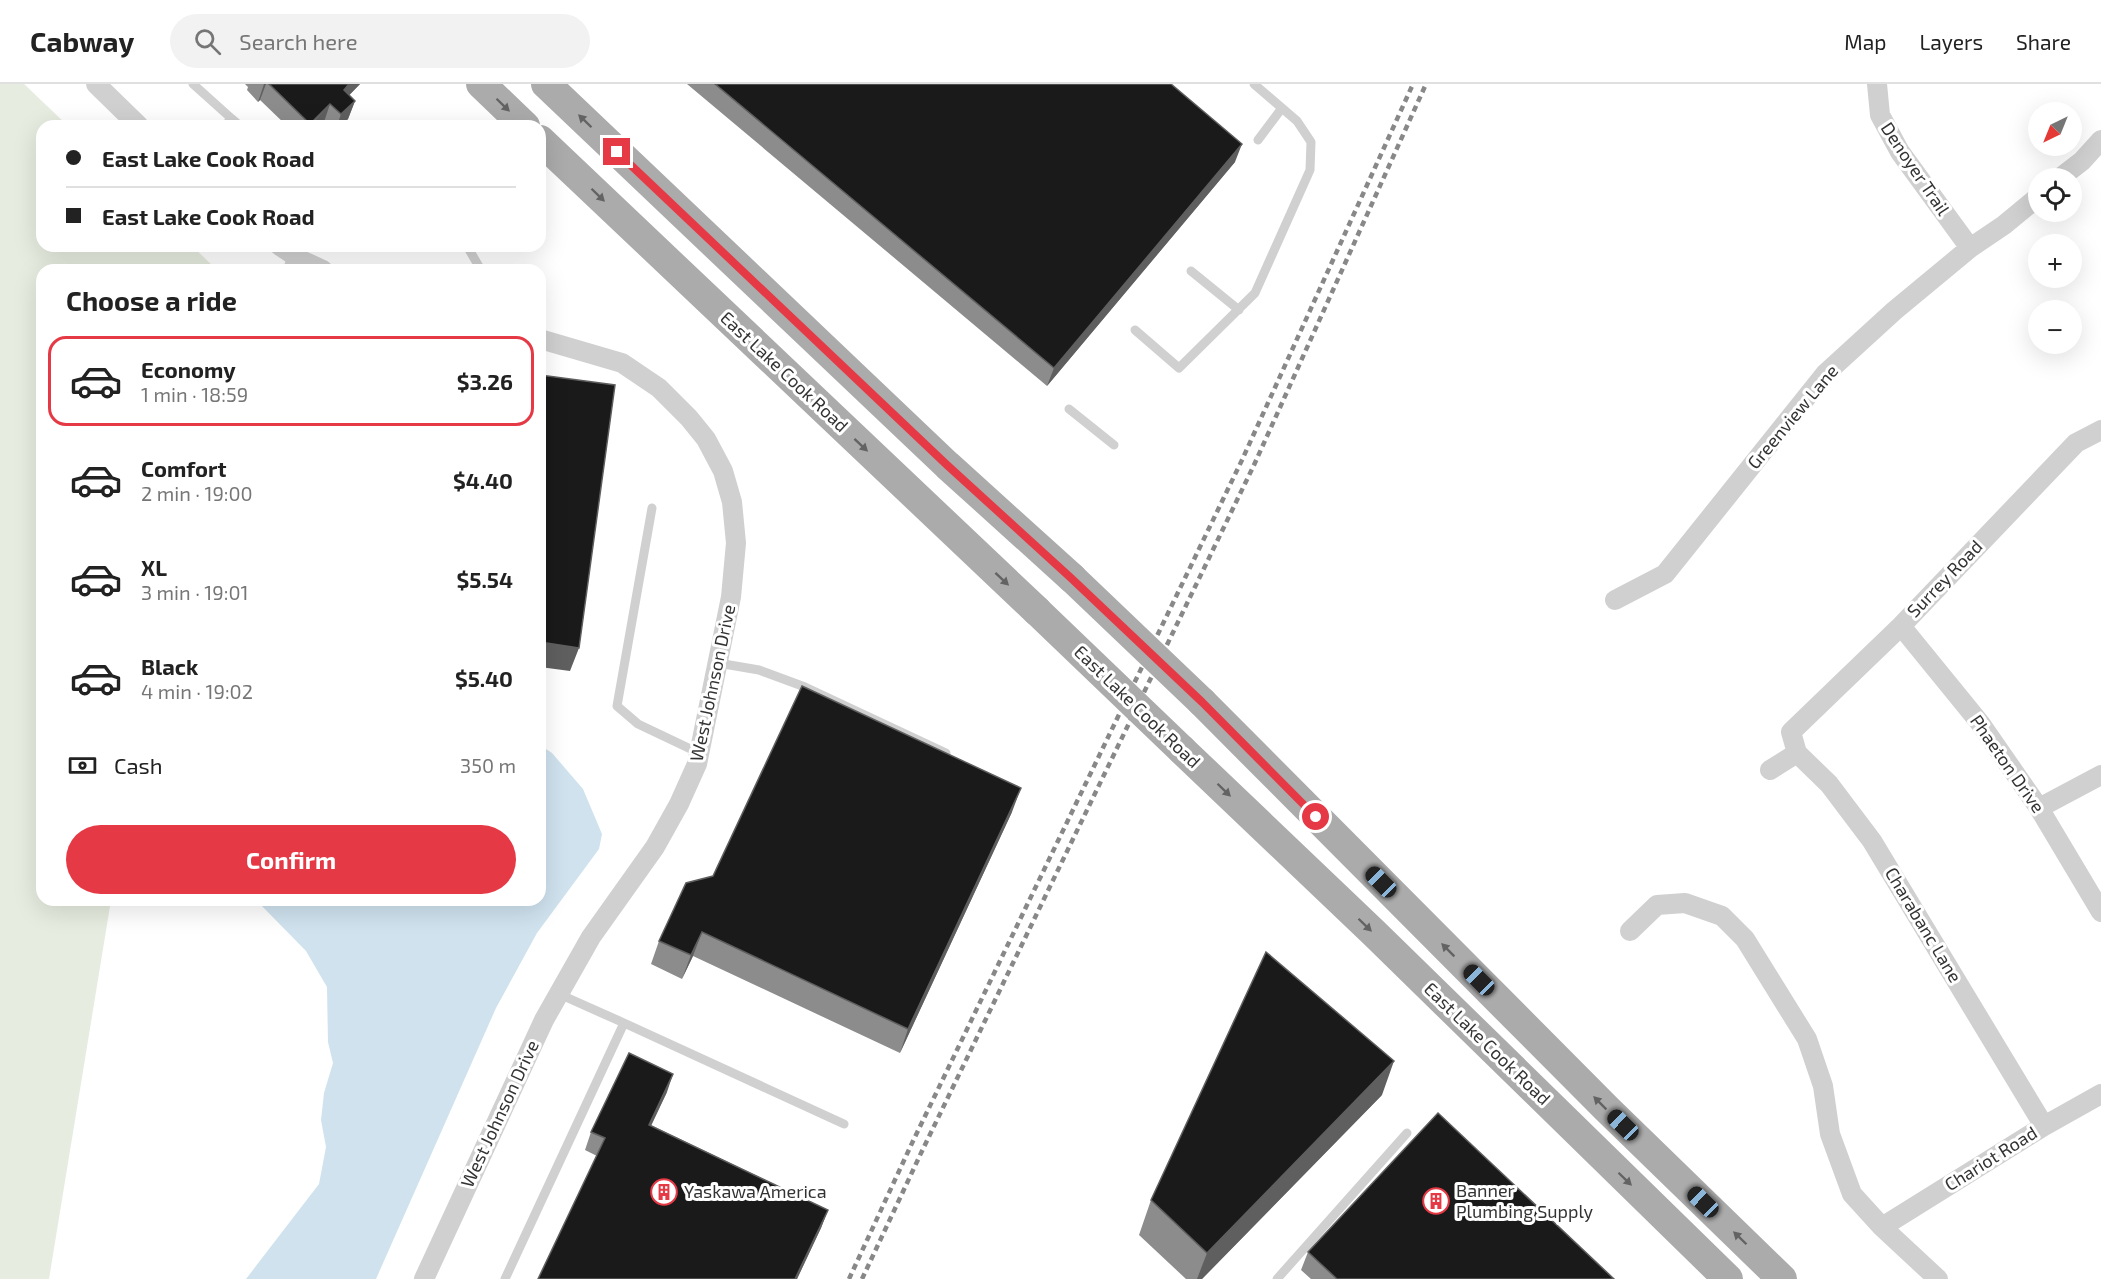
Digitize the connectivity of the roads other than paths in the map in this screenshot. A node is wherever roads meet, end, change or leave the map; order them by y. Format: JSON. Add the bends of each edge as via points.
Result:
{"nodes":[{"id":1,"x":96,"y":84,"type":"edge"},
{"id":2,"x":193,"y":84,"type":"edge"},
{"id":3,"x":481,"y":84,"type":"edge"},
{"id":4,"x":546,"y":84,"type":"edge"},
{"id":5,"x":1254,"y":84,"type":"edge"},
{"id":6,"x":1877,"y":84,"type":"edge"},
{"id":7,"x":1282,"y":108,"type":"junction"},
{"id":8,"x":133,"y":120,"type":"edge"},
{"id":9,"x":225,"y":120,"type":"edge"},
{"id":10,"x":519,"y":120,"type":"edge"},
{"id":11,"x":1258,"y":140,"type":"dead end"},
{"id":12,"x":2101,"y":140,"type":"edge"},
{"id":13,"x":546,"y":146,"type":"edge"},
{"id":14,"x":2073,"y":168,"type":"edge"},
{"id":15,"x":2028,"y":205,"type":"edge"},
{"id":16,"x":1970,"y":248,"type":"junction"},
{"id":17,"x":287,"y":257,"type":"edge"},
{"id":18,"x":306,"y":264,"type":"edge"},
{"id":19,"x":1191,"y":272,"type":"dead end"},
{"id":20,"x":1239,"y":310,"type":"junction"},
{"id":21,"x":1135,"y":330,"type":"dead end"},
{"id":22,"x":546,"y":341,"type":"edge"},
{"id":23,"x":1070,"y":410,"type":"dead end"},
{"id":24,"x":2101,"y":430,"type":"edge"},
{"id":25,"x":1114,"y":445,"type":"dead end"},
{"id":26,"x":652,"y":508,"type":"dead end"},
{"id":27,"x":1615,"y":600,"type":"dead end"},
{"id":28,"x":1901,"y":626,"type":"junction"},
{"id":29,"x":717,"y":663,"type":"junction"},
{"id":30,"x":699,"y":753,"type":"junction"},
{"id":31,"x":946,"y":753,"type":"edge"},
{"id":32,"x":1797,"y":753,"type":"junction"},
{"id":33,"x":1770,"y":770,"type":"dead end"},
{"id":34,"x":2101,"y":775,"type":"edge"},
{"id":35,"x":2039,"y":808,"type":"junction"},
{"id":36,"x":2101,"y":912,"type":"edge"},
{"id":37,"x":1630,"y":931,"type":"dead end"},
{"id":38,"x":558,"y":994,"type":"junction"},
{"id":39,"x":624,"y":1023,"type":"junction"},
{"id":40,"x":2101,"y":1094,"type":"edge"},
{"id":41,"x":844,"y":1124,"type":"dead end"},
{"id":42,"x":2044,"y":1126,"type":"junction"},
{"id":43,"x":1407,"y":1133,"type":"dead end"},
{"id":44,"x":1882,"y":1227,"type":"junction"},
{"id":45,"x":424,"y":1279,"type":"edge"},
{"id":46,"x":505,"y":1279,"type":"edge"},
{"id":47,"x":1277,"y":1279,"type":"edge"},
{"id":48,"x":1728,"y":1279,"type":"edge"},
{"id":49,"x":1782,"y":1279,"type":"edge"},
{"id":50,"x":1938,"y":1279,"type":"edge"}],
"edges":[{"from":1,"to":8,"type":"street"},
{"from":2,"to":9,"type":"lane"},
{"from":3,"to":10,"type":"main road","one_way":true},
{"from":49,"to":4,"type":"main road","name":"East Lake Cook Road","one_way":true,"bridge":true,"via":[[1202,702]]},
{"from":5,"to":7,"type":"lane"},
{"from":6,"to":16,"type":"street","name":"Denoyer Trail","via":[[1880,116],[1895,143]]},
{"from":7,"to":11,"type":"lane"},
{"from":7,"to":20,"type":"lane","via":[[1311,142],[1310,170],[1255,293]]},
{"from":12,"to":14,"type":"street"},
{"from":13,"to":48,"type":"main road","name":"East Lake Cook Road","one_way":true,"bridge":true,"via":[[1374,933]]},
{"from":15,"to":16,"type":"street","name":"Greenview Lane"},
{"from":16,"to":27,"type":"street","name":"Greenview Lane","via":[[1825,374],[1665,574]]},
{"from":17,"to":18,"type":"street"},
{"from":19,"to":20,"type":"lane"},
{"from":20,"to":21,"type":"lane","via":[[1179,368]]},
{"from":22,"to":29,"type":"street","name":"West Johnson Drive","via":[[622,363],[659,388],[706,439],[723,471],[732,502],[736,543],[731,597]]},
{"from":23,"to":25,"type":"lane"},
{"from":24,"to":28,"type":"street","name":"Surrey Road","via":[[2076,443]]},
{"from":26,"to":30,"type":"lane","via":[[617,706],[638,724]]},
{"from":28,"to":32,"type":"street","name":"Surrey Road","via":[[1791,732]]},
{"from":28,"to":35,"type":"street","name":"Phaeton Drive","via":[[1980,723]]},
{"from":29,"to":30,"type":"street","name":"West Johnson Drive"},
{"from":29,"to":31,"type":"lane","via":[[759,670],[805,687]]},
{"from":30,"to":38,"type":"street","name":"West Johnson Drive","via":[[679,804],[655,847],[591,937]]},
{"from":32,"to":33,"type":"street"},
{"from":32,"to":42,"type":"street","name":"Charabanc Lane","via":[[1830,784],[1872,841]]},
{"from":34,"to":35,"type":"street"},
{"from":35,"to":36,"type":"street","name":"Phaeton Drive"},
{"from":37,"to":44,"type":"street","via":[[1657,905],[1685,903],[1722,916],[1744,939],[1807,1039],[1823,1086],[1830,1134],[1852,1194]]},
{"from":38,"to":39,"type":"lane"},
{"from":38,"to":45,"type":"street","name":"West Johnson Drive"},
{"from":39,"to":41,"type":"lane"},
{"from":39,"to":46,"type":"lane"},
{"from":40,"to":42,"type":"street","name":"Chariot Road"},
{"from":42,"to":44,"type":"street","name":"Chariot Road"},
{"from":43,"to":47,"type":"lane"},
{"from":44,"to":50,"type":"street"}]}
